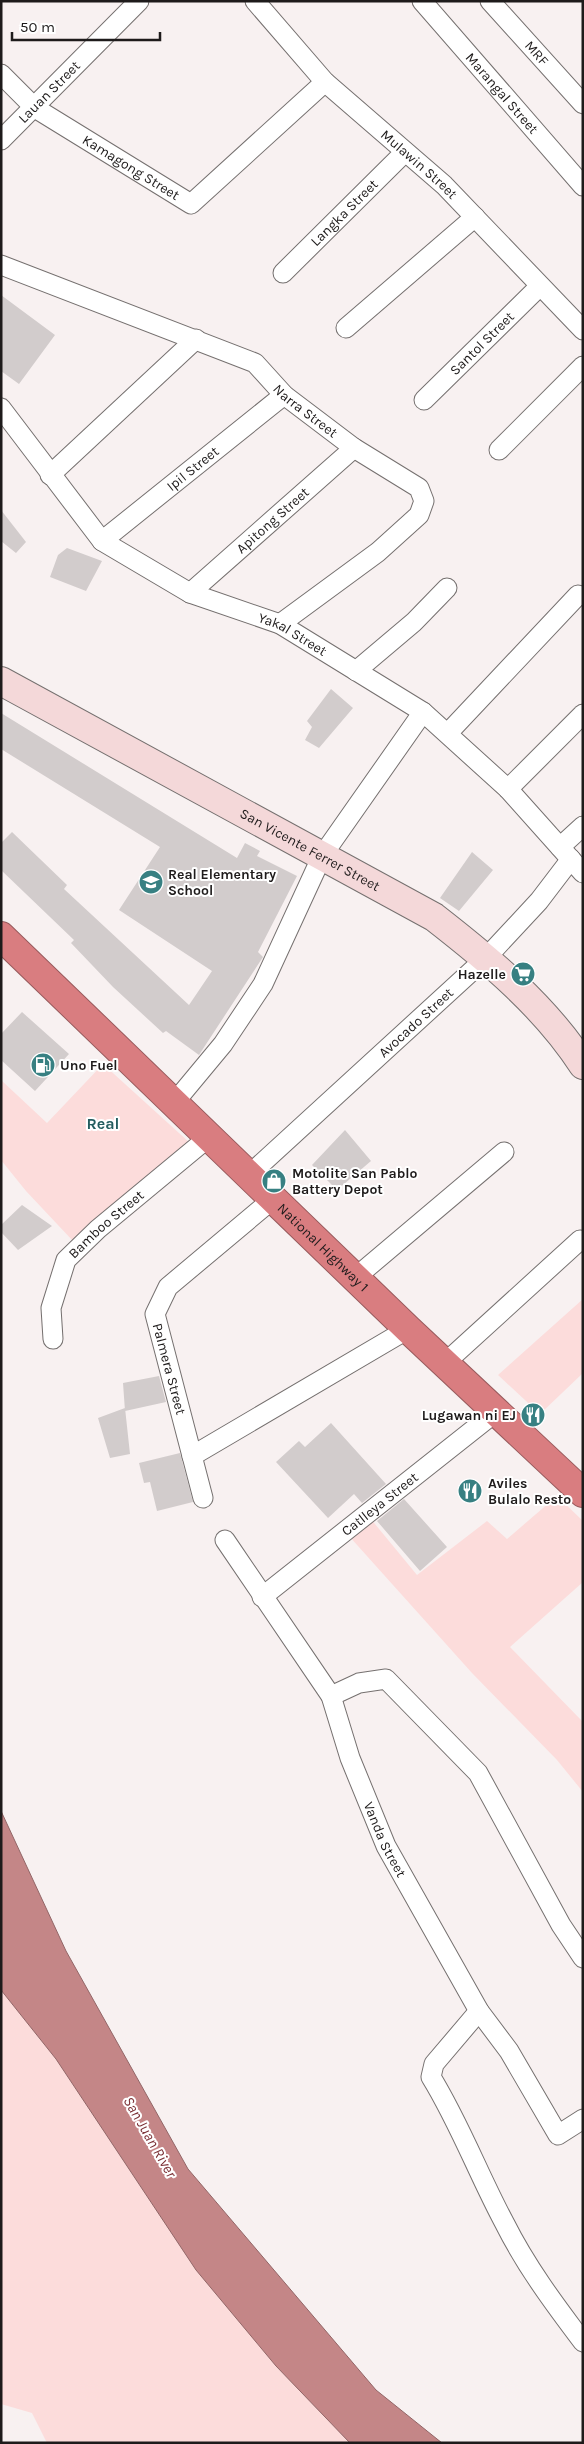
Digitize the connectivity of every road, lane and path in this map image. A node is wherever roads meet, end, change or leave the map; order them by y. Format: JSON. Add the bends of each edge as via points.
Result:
{"nodes":[{"id":1,"x":139,"y":1,"type":"edge"},
{"id":2,"x":255,"y":1,"type":"edge"},
{"id":3,"x":422,"y":1,"type":"edge"},
{"id":4,"x":490,"y":1,"type":"edge"},
{"id":5,"x":1,"y":74,"type":"edge"},
{"id":6,"x":325,"y":82,"type":"junction"},
{"id":7,"x":583,"y":104,"type":"edge"},
{"id":8,"x":35,"y":108,"type":"junction"},
{"id":9,"x":1,"y":140,"type":"edge"},
{"id":10,"x":405,"y":152,"type":"junction"},
{"id":11,"x":583,"y":186,"type":"edge"},
{"id":12,"x":475,"y":217,"type":"junction"},
{"id":13,"x":1,"y":265,"type":"edge"},
{"id":14,"x":283,"y":273,"type":"dead end"},
{"id":15,"x":540,"y":286,"type":"junction"},
{"id":16,"x":346,"y":328,"type":"dead end"},
{"id":17,"x":583,"y":330,"type":"edge"},
{"id":18,"x":196,"y":339,"type":"junction"},
{"id":19,"x":583,"y":366,"type":"edge"},
{"id":20,"x":284,"y":395,"type":"junction"},
{"id":21,"x":424,"y":400,"type":"dead end"},
{"id":22,"x":1,"y":408,"type":"edge"},
{"id":23,"x":354,"y":448,"type":"junction"},
{"id":24,"x":499,"y":450,"type":"dead end"},
{"id":25,"x":50,"y":475,"type":"junction"},
{"id":26,"x":102,"y":541,"type":"junction"},
{"id":27,"x":447,"y":588,"type":"dead end"},
{"id":28,"x":190,"y":592,"type":"junction"},
{"id":29,"x":578,"y":595,"type":"dead end"},
{"id":30,"x":280,"y":624,"type":"junction"},
{"id":31,"x":356,"y":671,"type":"junction"},
{"id":32,"x":1,"y":681,"type":"edge"},
{"id":33,"x":423,"y":712,"type":"junction"},
{"id":34,"x":583,"y":714,"type":"edge"},
{"id":35,"x":448,"y":733,"type":"junction"},
{"id":36,"x":508,"y":789,"type":"junction"},
{"id":37,"x":583,"y":826,"type":"edge"},
{"id":38,"x":322,"y":856,"type":"junction"},
{"id":39,"x":571,"y":860,"type":"edge"},
{"id":40,"x":1,"y":936,"type":"edge"},
{"id":41,"x":486,"y":958,"type":"junction"},
{"id":42,"x":583,"y":1065,"type":"edge"},
{"id":43,"x":174,"y":1103,"type":"junction"},
{"id":44,"x":208,"y":1137,"type":"junction"},
{"id":45,"x":504,"y":1152,"type":"dead end"},
{"id":46,"x":249,"y":1175,"type":"junction"},
{"id":47,"x":273,"y":1200,"type":"junction"},
{"id":48,"x":580,"y":1240,"type":"dead end"},
{"id":49,"x":356,"y":1276,"type":"junction"},
{"id":50,"x":408,"y":1329,"type":"junction"},
{"id":51,"x":53,"y":1339,"type":"dead end"},
{"id":52,"x":445,"y":1363,"type":"junction"},
{"id":53,"x":497,"y":1411,"type":"junction"},
{"id":54,"x":192,"y":1456,"type":"junction"},
{"id":55,"x":583,"y":1493,"type":"edge"},
{"id":56,"x":203,"y":1498,"type":"dead end"},
{"id":57,"x":225,"y":1540,"type":"dead end"},
{"id":58,"x":262,"y":1597,"type":"junction"},
{"id":59,"x":331,"y":1696,"type":"junction"},
{"id":60,"x":583,"y":1958,"type":"edge"},
{"id":61,"x":479,"y":2011,"type":"junction"},
{"id":62,"x":583,"y":2119,"type":"edge"},
{"id":63,"x":583,"y":2342,"type":"edge"}],
"edges":[{"from":1,"to":8,"type":"street","name":"Lauan Street"},
{"from":2,"to":6,"type":"street","name":"Mulawin Street"},
{"from":3,"to":11,"type":"street","name":"Marangal Street"},
{"from":4,"to":7,"type":"street","name":"MRF"},
{"from":5,"to":8,"type":"street","name":"Kamagong Street"},
{"from":6,"to":8,"type":"street","name":"Kamagong Street","via":[[190,204]]},
{"from":6,"to":10,"type":"street","name":"Mulawin Street"},
{"from":8,"to":9,"type":"street","name":"Lauan Street"},
{"from":10,"to":12,"type":"street","name":"Mulawin Street"},
{"from":10,"to":14,"type":"street","name":"Langka Street"},
{"from":12,"to":15,"type":"street","name":"Mulawin Street"},
{"from":12,"to":16,"type":"street"},
{"from":13,"to":18,"type":"street","name":"Narra Street"},
{"from":15,"to":17,"type":"street","name":"Mulawin Street"},
{"from":15,"to":21,"type":"street","name":"Santol Street"},
{"from":18,"to":20,"type":"street","name":"Narra Street","via":[[255,363]]},
{"from":18,"to":25,"type":"street"},
{"from":19,"to":24,"type":"street"},
{"from":20,"to":23,"type":"street","name":"Narra Street"},
{"from":20,"to":26,"type":"street","name":"Ipil Street"},
{"from":22,"to":25,"type":"street","name":"Yakal Street"},
{"from":23,"to":28,"type":"street","name":"Apitong Street"},
{"from":23,"to":30,"type":"street","name":"Narra Street","via":[[419,488],[424,501],[419,515],[378,552]]},
{"from":25,"to":26,"type":"street","name":"Yakal Street"},
{"from":26,"to":28,"type":"street","name":"Yakal Street"},
{"from":27,"to":31,"type":"street","via":[[414,622]]},
{"from":28,"to":30,"type":"street","name":"Yakal Street"},
{"from":29,"to":35,"type":"street"},
{"from":30,"to":31,"type":"street","name":"Yakal Street"},
{"from":31,"to":33,"type":"street","name":"Yakal Street"},
{"from":32,"to":38,"type":"street","name":"San Vicente Ferrer Street"},
{"from":33,"to":35,"type":"street","name":"Yakal Street"},
{"from":33,"to":38,"type":"street"},
{"from":34,"to":36,"type":"street"},
{"from":35,"to":36,"type":"street","name":"Yakal Street"},
{"from":36,"to":39,"type":"street","name":"Yakal Street"},
{"from":37,"to":39,"type":"street","name":"Avocado Street"},
{"from":38,"to":41,"type":"street","name":"San Vicente Ferrer Street","via":[[434,917]]},
{"from":38,"to":43,"type":"street","via":[[263,984],[223,1044]]},
{"from":39,"to":41,"type":"street","name":"Avocado Street","via":[[539,901]]},
{"from":40,"to":43,"type":"highway","name":"National Highway 1"},
{"from":41,"to":42,"type":"street","name":"San Vicente Ferrer Street","via":[[566,1039]]},
{"from":41,"to":46,"type":"street","name":"Avocado Street"},
{"from":43,"to":44,"type":"highway","name":"National Highway 1"},
{"from":44,"to":46,"type":"highway","name":"National Highway 1"},
{"from":44,"to":51,"type":"street","name":"Bamboo Street","via":[[66,1260],[50,1308]]},
{"from":45,"to":49,"type":"street"},
{"from":46,"to":47,"type":"highway","name":"National Highway 1"},
{"from":47,"to":49,"type":"highway","name":"National Highway 1"},
{"from":47,"to":54,"type":"street","name":"Palmera Street","via":[[168,1287],[155,1314]]},
{"from":48,"to":52,"type":"street"},
{"from":49,"to":50,"type":"highway","name":"National Highway 1"},
{"from":50,"to":52,"type":"highway","name":"National Highway 1"},
{"from":50,"to":54,"type":"street"},
{"from":52,"to":53,"type":"highway","name":"National Highway 1"},
{"from":53,"to":55,"type":"highway","name":"National Highway 1"},
{"from":53,"to":58,"type":"street","name":"Catlleya Street"},
{"from":54,"to":56,"type":"street","name":"Palmera Street"},
{"from":57,"to":58,"type":"street","name":"Vanda Street"},
{"from":58,"to":59,"type":"street","name":"Vanda Street"},
{"from":59,"to":60,"type":"street","via":[[360,1683],[386,1679],[478,1774],[561,1925]]},
{"from":59,"to":61,"type":"street","name":"Vanda Street","via":[[350,1758],[386,1846]]},
{"from":61,"to":62,"type":"street","name":"Vanda Street","via":[[508,2051],[558,2136]]},
{"from":61,"to":63,"type":"street","via":[[434,2064],[431,2077],[448,2105],[505,2225],[546,2293]]}]}
